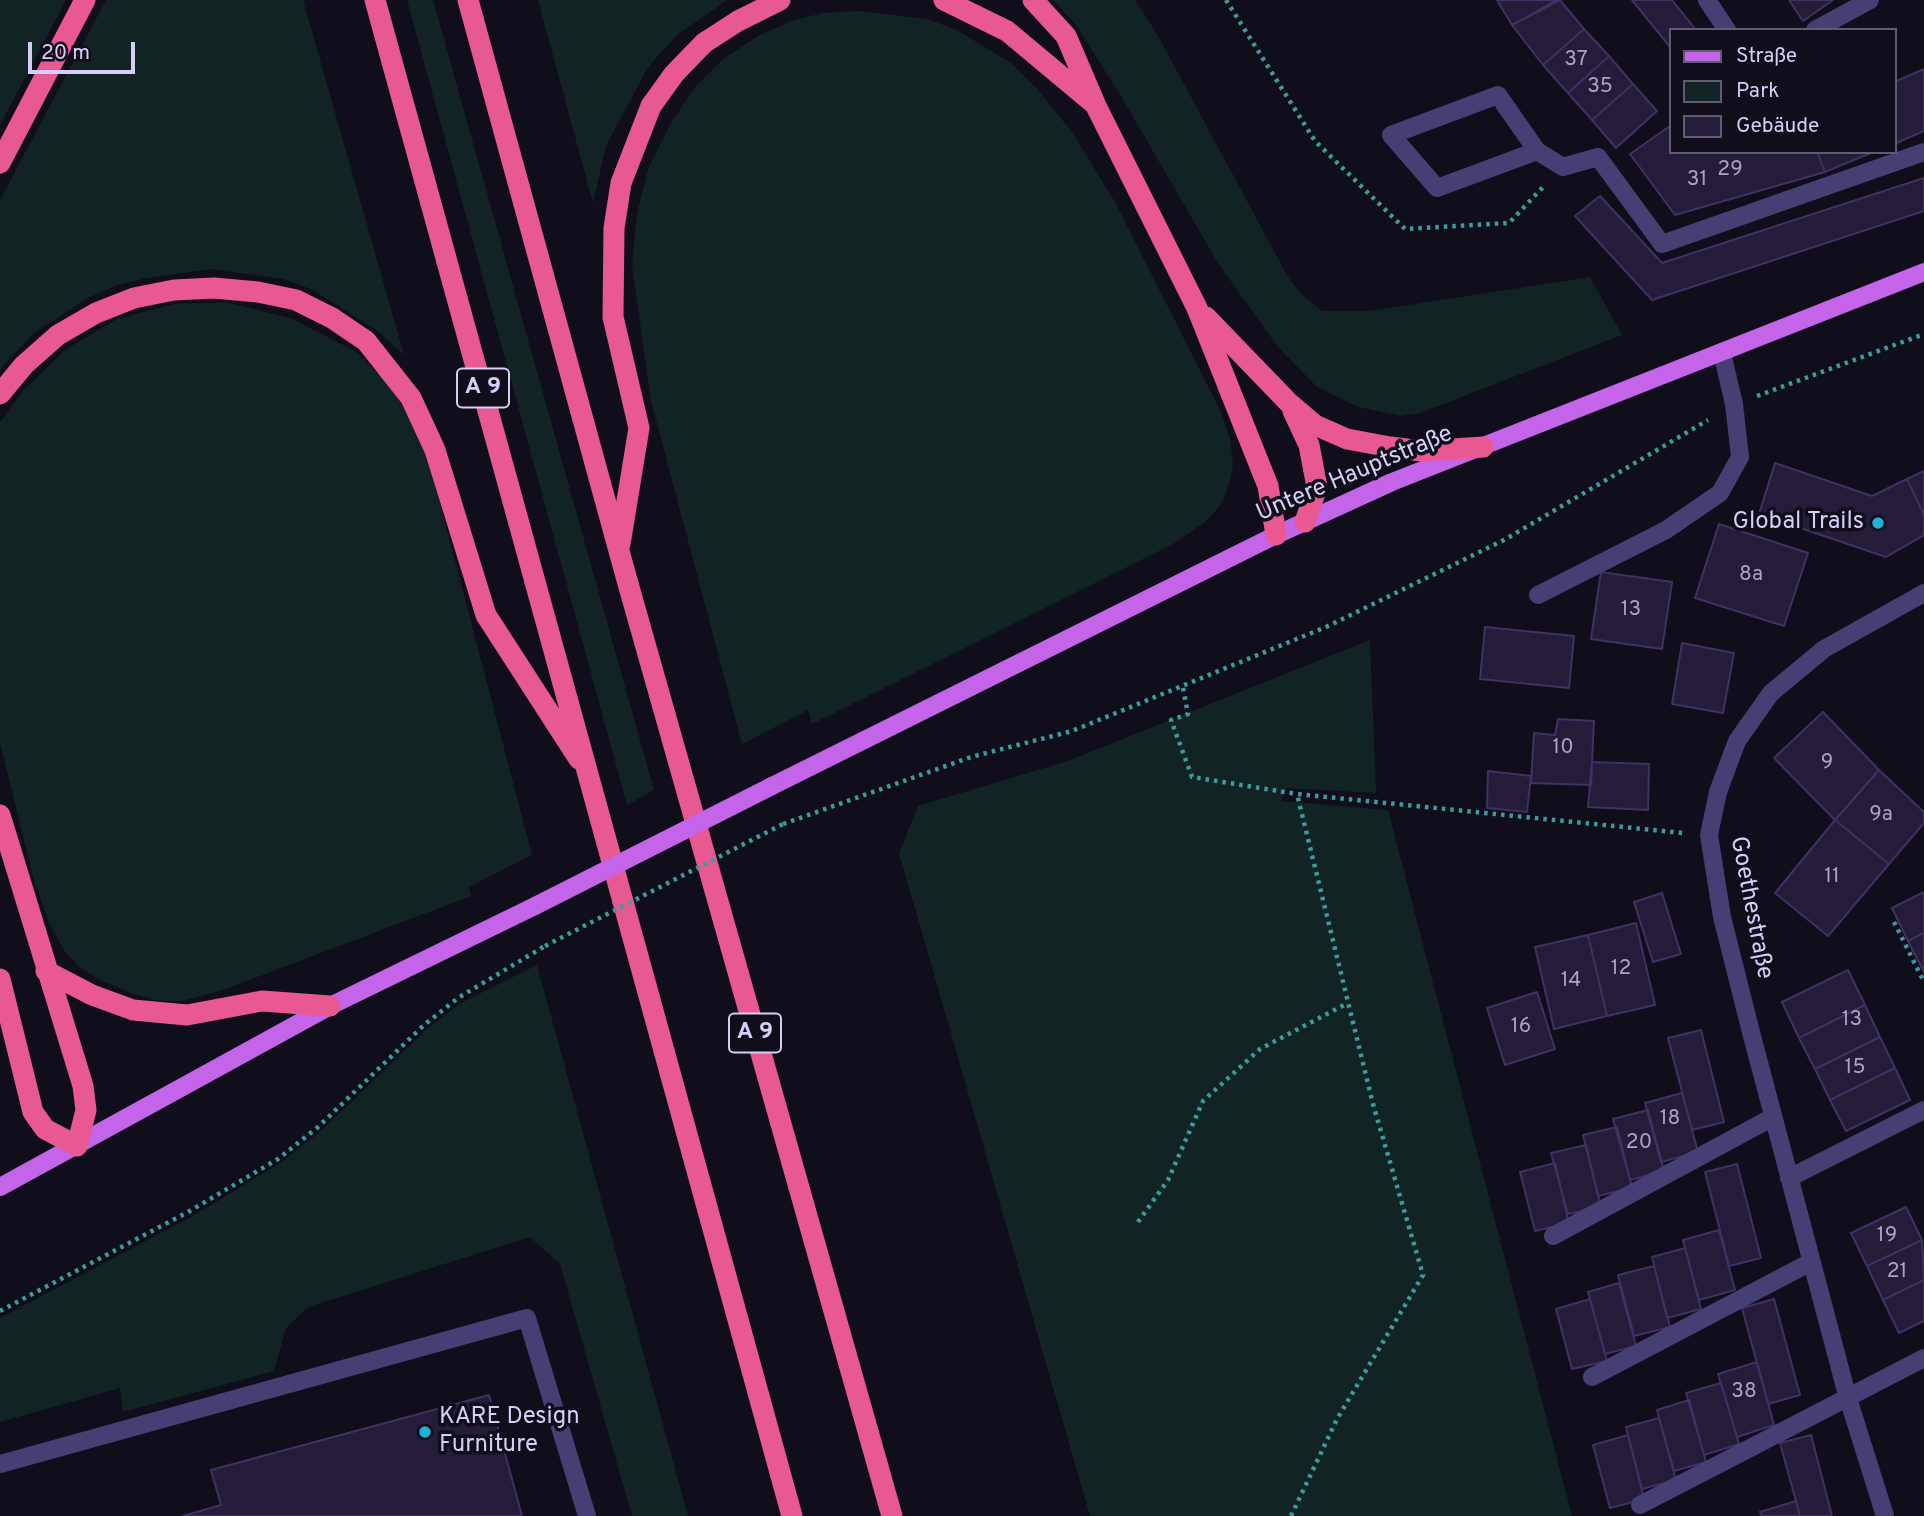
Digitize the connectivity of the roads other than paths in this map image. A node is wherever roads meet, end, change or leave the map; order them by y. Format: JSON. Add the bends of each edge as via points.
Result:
{"nodes":[{"id":1,"x":85,"y":0,"type":"edge"},
{"id":2,"x":376,"y":0,"type":"edge"},
{"id":3,"x":468,"y":0,"type":"edge"},
{"id":4,"x":780,"y":0,"type":"edge"},
{"id":5,"x":944,"y":0,"type":"edge"},
{"id":6,"x":1033,"y":0,"type":"edge"},
{"id":7,"x":1707,"y":0,"type":"edge"},
{"id":8,"x":1870,"y":0,"type":"edge"},
{"id":9,"x":1726,"y":28,"type":"edge"},
{"id":10,"x":1819,"y":28,"type":"edge"},
{"id":11,"x":1096,"y":106,"type":"junction"},
{"id":12,"x":1537,"y":151,"type":"junction"},
{"id":13,"x":1924,"y":152,"type":"edge"},
{"id":14,"x":0,"y":163,"type":"edge"},
{"id":15,"x":1924,"y":272,"type":"edge"},
{"id":16,"x":1197,"y":308,"type":"junction"},
{"id":17,"x":1722,"y":353,"type":"junction"},
{"id":18,"x":0,"y":394,"type":"edge"},
{"id":19,"x":1289,"y":403,"type":"junction"},
{"id":20,"x":1483,"y":447,"type":"junction"},
{"id":21,"x":1305,"y":522,"type":"junction"},
{"id":22,"x":1276,"y":535,"type":"junction"},
{"id":23,"x":619,"y":549,"type":"junction"},
{"id":24,"x":1924,"y":593,"type":"edge"},
{"id":25,"x":1538,"y":594,"type":"dead end"},
{"id":26,"x":590,"y":776,"type":"junction"},
{"id":27,"x":0,"y":815,"type":"edge"},
{"id":28,"x":46,"y":971,"type":"junction"},
{"id":29,"x":0,"y":979,"type":"edge"},
{"id":30,"x":330,"y":1006,"type":"junction"},
{"id":31,"x":1924,"y":1110,"type":"edge"},
{"id":32,"x":1773,"y":1117,"type":"junction"},
{"id":33,"x":77,"y":1146,"type":"junction"},
{"id":34,"x":1789,"y":1178,"type":"junction"},
{"id":35,"x":0,"y":1187,"type":"edge"},
{"id":36,"x":1553,"y":1236,"type":"dead end"},
{"id":37,"x":1811,"y":1262,"type":"junction"},
{"id":38,"x":1924,"y":1358,"type":"edge"},
{"id":39,"x":1592,"y":1377,"type":"dead end"},
{"id":40,"x":1847,"y":1395,"type":"junction"},
{"id":41,"x":0,"y":1464,"type":"edge"},
{"id":42,"x":1640,"y":1505,"type":"dead end"},
{"id":43,"x":587,"y":1516,"type":"edge"},
{"id":44,"x":792,"y":1516,"type":"edge"},
{"id":45,"x":892,"y":1516,"type":"edge"},
{"id":46,"x":1885,"y":1516,"type":"edge"}],
"edges":[{"from":1,"to":14,"type":"highway"},
{"from":2,"to":26,"type":"highway","number":"A 9"},
{"from":3,"to":23,"type":"highway","number":"A 9"},
{"from":4,"to":23,"type":"highway","via":[[704,43],[674,74],[651,106],[621,183],[614,228],[614,317],[639,428]]},
{"from":5,"to":11,"type":"highway","via":[[1007,31]]},
{"from":6,"to":11,"type":"highway","via":[[1066,37]]},
{"from":7,"to":9,"type":"street"},
{"from":8,"to":10,"type":"street"},
{"from":11,"to":16,"type":"highway"},
{"from":12,"to":12,"type":"street","via":[[1437,188],[1391,135],[1498,95]]},
{"from":12,"to":13,"type":"street","via":[[1563,167],[1598,157],[1662,244]]},
{"from":15,"to":17,"type":"main road","name":"Untere Hauptstraße"},
{"from":16,"to":19,"type":"highway"},
{"from":16,"to":22,"type":"highway","via":[[1260,463]]},
{"from":17,"to":20,"type":"main road","name":"Untere Hauptstraße"},
{"from":17,"to":25,"type":"street","via":[[1740,457],[1720,493],[1666,530]]},
{"from":18,"to":26,"type":"highway","via":[[58,335],[134,298],[174,289],[258,292],[296,300],[332,318],[366,341],[411,398],[435,450],[486,615]]},
{"from":19,"to":20,"type":"highway","via":[[1315,425],[1348,439],[1422,451]]},
{"from":19,"to":21,"type":"highway","via":[[1309,445],[1317,487]]},
{"from":20,"to":21,"type":"main road","name":"Untere Hauptstraße"},
{"from":21,"to":22,"type":"main road","name":"Untere Hauptstraße"},
{"from":22,"to":30,"type":"main road","name":"Untere Hauptstraße","bridge":true},
{"from":23,"to":45,"type":"highway","number":"A 9"},
{"from":24,"to":32,"type":"street","name":"Goethestraße","via":[[1824,649],[1771,693],[1737,741],[1718,793],[1709,835],[1721,917]]},
{"from":26,"to":44,"type":"highway","number":"A 9"},
{"from":27,"to":28,"type":"highway"},
{"from":28,"to":30,"type":"highway","via":[[133,1010],[187,1016],[262,1001]]},
{"from":28,"to":33,"type":"highway","via":[[83,1086],[86,1110]]},
{"from":29,"to":33,"type":"highway","via":[[33,1112],[45,1129]]},
{"from":30,"to":33,"type":"main road","name":"Untere Hauptstraße"},
{"from":31,"to":34,"type":"street"},
{"from":32,"to":34,"type":"street","name":"Goethestraße"},
{"from":32,"to":36,"type":"street"},
{"from":33,"to":35,"type":"main road","name":"Untere Hauptstraße"},
{"from":34,"to":37,"type":"street","name":"Goethestraße"},
{"from":37,"to":39,"type":"street"},
{"from":37,"to":40,"type":"street","name":"Goethestraße"},
{"from":38,"to":40,"type":"street"},
{"from":40,"to":42,"type":"street"},
{"from":40,"to":46,"type":"street","name":"Goethestraße"},
{"from":41,"to":43,"type":"street","via":[[527,1318]]}]}
